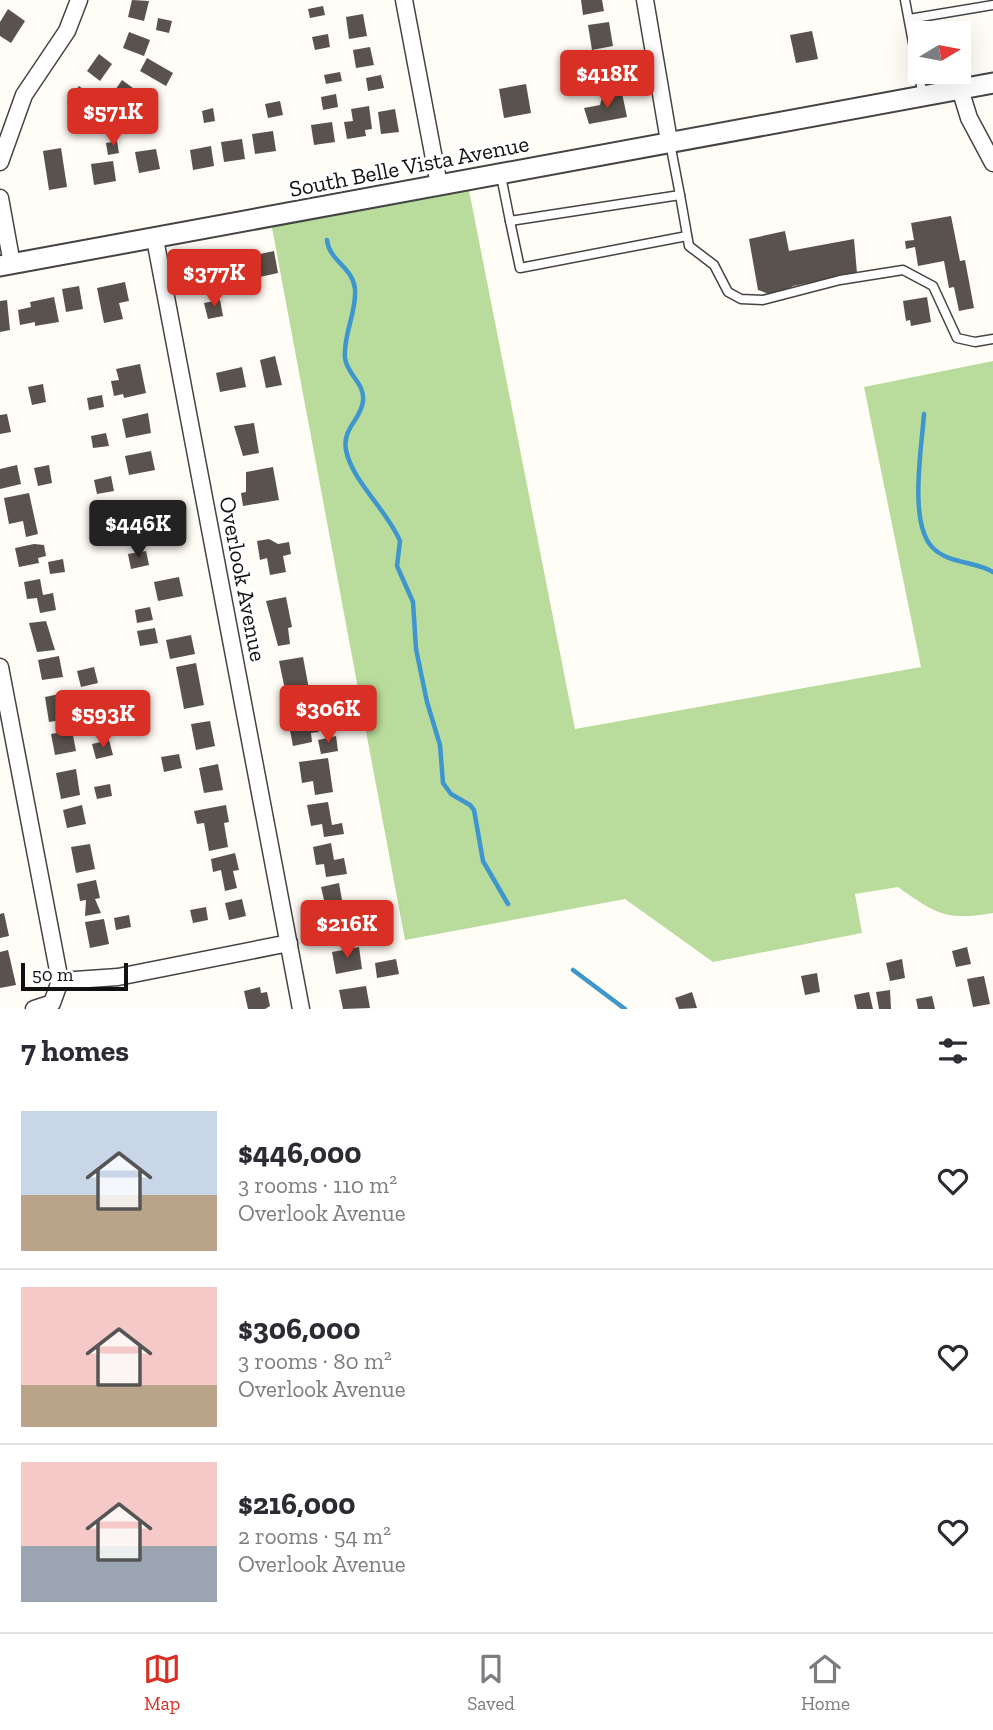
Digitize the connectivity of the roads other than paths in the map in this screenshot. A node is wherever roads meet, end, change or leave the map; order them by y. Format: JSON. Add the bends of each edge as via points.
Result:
{"nodes":[{"id":1,"x":79,"y":0,"type":"edge"},
{"id":2,"x":404,"y":0,"type":"edge"},
{"id":3,"x":645,"y":0,"type":"edge"},
{"id":4,"x":905,"y":0,"type":"edge"},
{"id":5,"x":993,"y":5,"type":"edge"},
{"id":6,"x":909,"y":19,"type":"junction"},
{"id":7,"x":993,"y":83,"type":"edge"},
{"id":8,"x":960,"y":89,"type":"junction"},
{"id":9,"x":923,"y":96,"type":"junction"},
{"id":10,"x":669,"y":141,"type":"junction"},
{"id":11,"x":0,"y":162,"type":"edge"},
{"id":12,"x":993,"y":163,"type":"edge"},
{"id":13,"x":500,"y":174,"type":"junction"},
{"id":14,"x":439,"y":185,"type":"junction"},
{"id":15,"x":680,"y":195,"type":"junction"},
{"id":16,"x":0,"y":198,"type":"edge"},
{"id":17,"x":510,"y":221,"type":"junction"},
{"id":18,"x":687,"y":236,"type":"junction"},
{"id":19,"x":155,"y":239,"type":"junction"},
{"id":20,"x":6,"y":265,"type":"edge"},
{"id":21,"x":993,"y":339,"type":"edge"},
{"id":22,"x":0,"y":667,"type":"edge"},
{"id":23,"x":289,"y":943,"type":"junction"},
{"id":24,"x":60,"y":981,"type":"junction"},
{"id":25,"x":34,"y":1009,"type":"edge"},
{"id":26,"x":301,"y":1009,"type":"edge"}],
"edges":[{"from":1,"to":11,"type":"street","via":[[67,31],[24,95]]},
{"from":2,"to":14,"type":"street"},
{"from":3,"to":10,"type":"street"},
{"from":4,"to":6,"type":"lane"},
{"from":5,"to":6,"type":"lane"},
{"from":6,"to":9,"type":"lane"},
{"from":7,"to":8,"type":"street","name":"South Belle Vista Avenue"},
{"from":8,"to":9,"type":"street","name":"South Belle Vista Avenue"},
{"from":8,"to":12,"type":"street","via":[[969,118]]},
{"from":9,"to":10,"type":"street","name":"South Belle Vista Avenue"},
{"from":10,"to":13,"type":"street","name":"South Belle Vista Avenue"},
{"from":10,"to":15,"type":"lane"},
{"from":13,"to":14,"type":"street","name":"South Belle Vista Avenue"},
{"from":13,"to":17,"type":"lane"},
{"from":14,"to":19,"type":"street","name":"South Belle Vista Avenue"},
{"from":15,"to":17,"type":"lane"},
{"from":15,"to":18,"type":"lane"},
{"from":16,"to":20,"type":"street"},
{"from":17,"to":18,"type":"lane","via":[[520,268]]},
{"from":18,"to":21,"type":"lane","via":[[689,246],[714,265],[728,292],[741,299],[763,300],[902,270],[933,286],[957,338]]},
{"from":19,"to":20,"type":"street","name":"South Belle Vista Avenue"},
{"from":19,"to":23,"type":"street","name":"Overlook Avenue"},
{"from":22,"to":24,"type":"street"},
{"from":23,"to":24,"type":"street","via":[[118,977]]},
{"from":23,"to":26,"type":"street","name":"Overlook Avenue"},
{"from":24,"to":25,"type":"street","via":[[52,1003]]}]}
